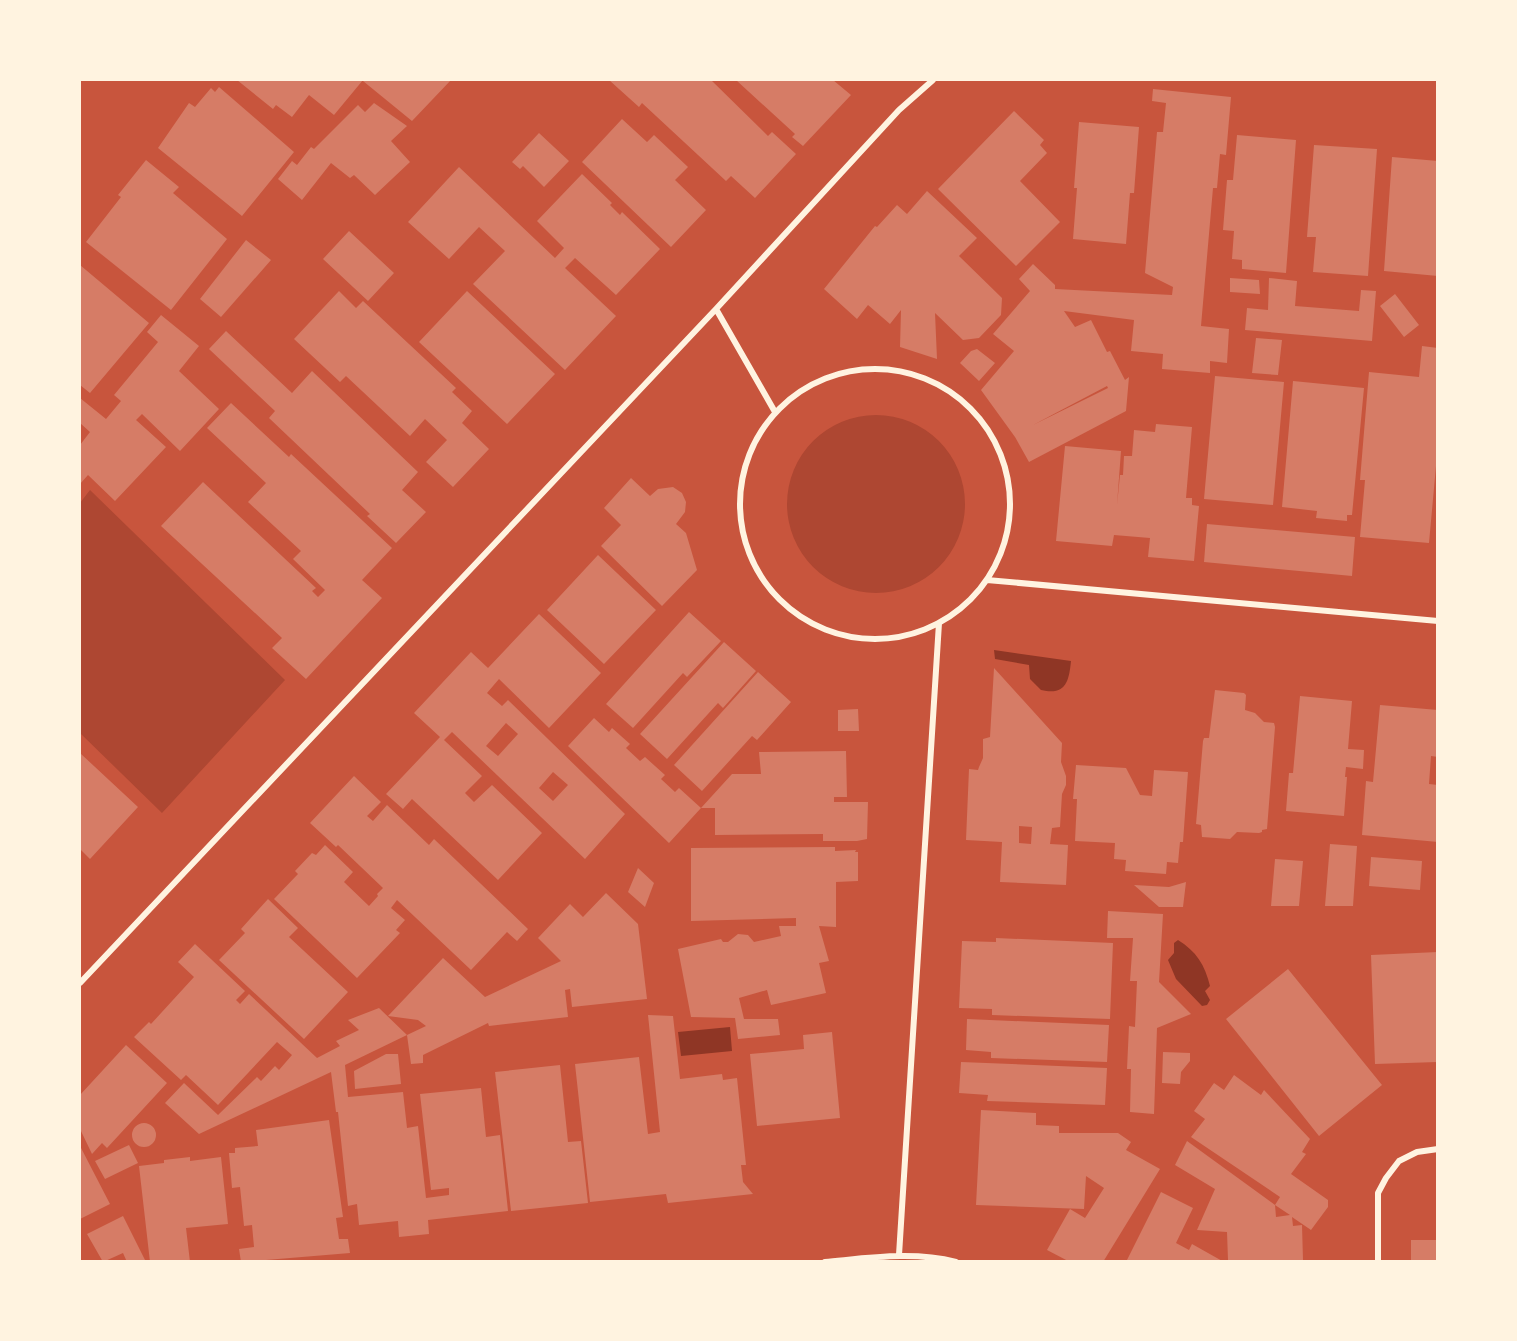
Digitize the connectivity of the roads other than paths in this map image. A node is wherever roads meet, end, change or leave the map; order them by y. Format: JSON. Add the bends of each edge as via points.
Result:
{"nodes":[{"id":1,"x":933,"y":80,"type":"edge"},
{"id":2,"x":716,"y":309,"type":"junction"},
{"id":3,"x":775,"y":412,"type":"junction"},
{"id":4,"x":987,"y":580,"type":"junction"},
{"id":5,"x":1437,"y":621,"type":"edge"},
{"id":6,"x":939,"y":623,"type":"junction"},
{"id":7,"x":80,"y":983,"type":"edge"},
{"id":8,"x":1437,"y":1149,"type":"edge"},
{"id":9,"x":899,"y":1255,"type":"junction"},
{"id":10,"x":825,"y":1262,"type":"edge"},
{"id":11,"x":956,"y":1262,"type":"edge"},
{"id":12,"x":1378,"y":1262,"type":"edge"}],
"edges":[{"from":1,"to":2,"type":"street","via":[[899,110]]},
{"from":2,"to":3,"type":"street"},
{"from":2,"to":7,"type":"street"},
{"from":3,"to":4,"type":"street","via":[[816,382],[865,369],[915,374],[960,397],[993,436],[1009,483],[1007,534],[1000,558]]},
{"from":3,"to":6,"type":"street","via":[[751,447],[740,488],[741,530],[755,570],[781,603],[807,621],[857,639],[899,638]]},
{"from":4,"to":5,"type":"street"},
{"from":4,"to":6,"type":"street","via":[[966,604]]},
{"from":6,"to":9,"type":"street"},
{"from":8,"to":12,"type":"street","via":[[1417,1152],[1399,1161],[1378,1193]]},
{"from":9,"to":10,"type":"street"},
{"from":9,"to":11,"type":"street"}]}
